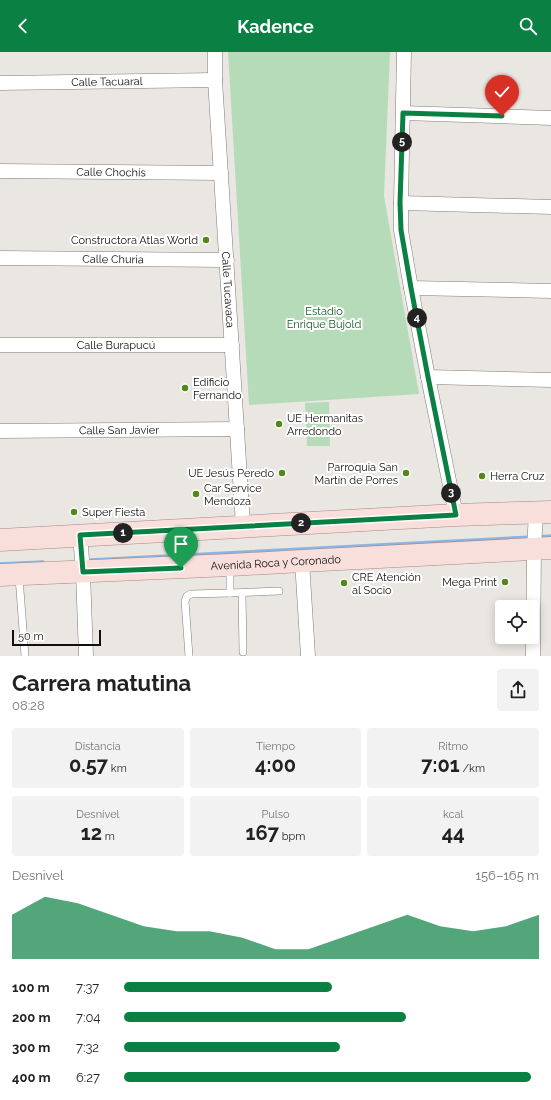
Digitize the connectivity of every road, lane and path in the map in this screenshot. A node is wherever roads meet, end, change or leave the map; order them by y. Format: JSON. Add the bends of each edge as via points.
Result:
{"nodes":[{"id":1,"x":215,"y":52,"type":"edge"},
{"id":2,"x":404,"y":52,"type":"edge"},
{"id":3,"x":214,"y":80,"type":"junction"},
{"id":4,"x":0,"y":83,"type":"edge"},
{"id":5,"x":403,"y":113,"type":"junction"},
{"id":6,"x":551,"y":118,"type":"edge"},
{"id":7,"x":0,"y":171,"type":"edge"},
{"id":8,"x":221,"y":173,"type":"junction"},
{"id":9,"x":400,"y":203,"type":"junction"},
{"id":10,"x":551,"y":206,"type":"edge"},
{"id":11,"x":0,"y":258,"type":"edge"},
{"id":12,"x":227,"y":260,"type":"junction"},
{"id":13,"x":411,"y":288,"type":"junction"},
{"id":14,"x":551,"y":291,"type":"edge"},
{"id":15,"x":0,"y":345,"type":"edge"},
{"id":16,"x":232,"y":345,"type":"junction"},
{"id":17,"x":428,"y":377,"type":"junction"},
{"id":18,"x":551,"y":380,"type":"edge"},
{"id":19,"x":237,"y":429,"type":"junction"},
{"id":20,"x":0,"y":432,"type":"edge"},
{"id":21,"x":456,"y":515,"type":"junction"},
{"id":22,"x":541,"y":517,"type":"edge"},
{"id":23,"x":243,"y":526,"type":"junction"},
{"id":24,"x":0,"y":540,"type":"edge"},
{"id":25,"x":80,"y":542,"type":"junction"},
{"id":26,"x":540,"y":546,"type":"edge"},
{"id":27,"x":302,"y":561,"type":"junction"},
{"id":28,"x":230,"y":565,"type":"junction"},
{"id":29,"x":82,"y":568,"type":"junction"},
{"id":30,"x":9,"y":575,"type":"edge"},
{"id":31,"x":279,"y":591,"type":"dead end"},
{"id":32,"x":230,"y":593,"type":"junction"},
{"id":33,"x":242,"y":593,"type":"junction"},
{"id":34,"x":243,"y":652,"type":"dead end"},
{"id":35,"x":25,"y":656,"type":"edge"},
{"id":36,"x":86,"y":656,"type":"edge"},
{"id":37,"x":189,"y":656,"type":"edge"},
{"id":38,"x":308,"y":656,"type":"edge"},
{"id":39,"x":533,"y":656,"type":"edge"}],
"edges":[{"from":1,"to":3,"type":"street","name":"Calle Tucavaca"},
{"from":2,"to":5,"type":"street"},
{"from":3,"to":4,"type":"street","name":"Calle Tacuaral"},
{"from":3,"to":8,"type":"street","name":"Calle Tucavaca"},
{"from":5,"to":6,"type":"street"},
{"from":5,"to":9,"type":"street"},
{"from":7,"to":8,"type":"street","name":"Calle Chochís"},
{"from":8,"to":12,"type":"street","name":"Calle Tucavaca"},
{"from":9,"to":10,"type":"street"},
{"from":9,"to":13,"type":"street","via":[[401,230]]},
{"from":11,"to":12,"type":"street","name":"Calle Churia"},
{"from":12,"to":16,"type":"street","name":"Calle Tucavaca"},
{"from":13,"to":14,"type":"street"},
{"from":13,"to":17,"type":"street"},
{"from":15,"to":16,"type":"street","name":"Calle Burapucú"},
{"from":16,"to":19,"type":"street","name":"Calle Tucavaca"},
{"from":17,"to":18,"type":"street"},
{"from":17,"to":21,"type":"street"},
{"from":19,"to":20,"type":"street","name":"Calle San Javier"},
{"from":19,"to":23,"type":"street","name":"Calle Tucavaca"},
{"from":21,"to":22,"type":"main road"},
{"from":21,"to":23,"type":"main road"},
{"from":22,"to":26,"type":"street"},
{"from":23,"to":25,"type":"main road"},
{"from":24,"to":25,"type":"main road"},
{"from":25,"to":29,"type":"street"},
{"from":26,"to":27,"type":"main road","name":"Avenida Roca y Coronado"},
{"from":26,"to":39,"type":"street"},
{"from":27,"to":28,"type":"main road","name":"Avenida Roca y Coronado"},
{"from":27,"to":38,"type":"street"},
{"from":28,"to":29,"type":"main road","name":"Avenida Roca y Coronado"},
{"from":28,"to":32,"type":"lane"},
{"from":29,"to":30,"type":"main road","name":"Avenida Roca y Coronado"},
{"from":29,"to":36,"type":"street"},
{"from":30,"to":35,"type":"lane"},
{"from":31,"to":33,"type":"lane"},
{"from":32,"to":33,"type":"lane"},
{"from":32,"to":37,"type":"lane","via":[[187,596],[185,601]]},
{"from":33,"to":34,"type":"lane"}]}
